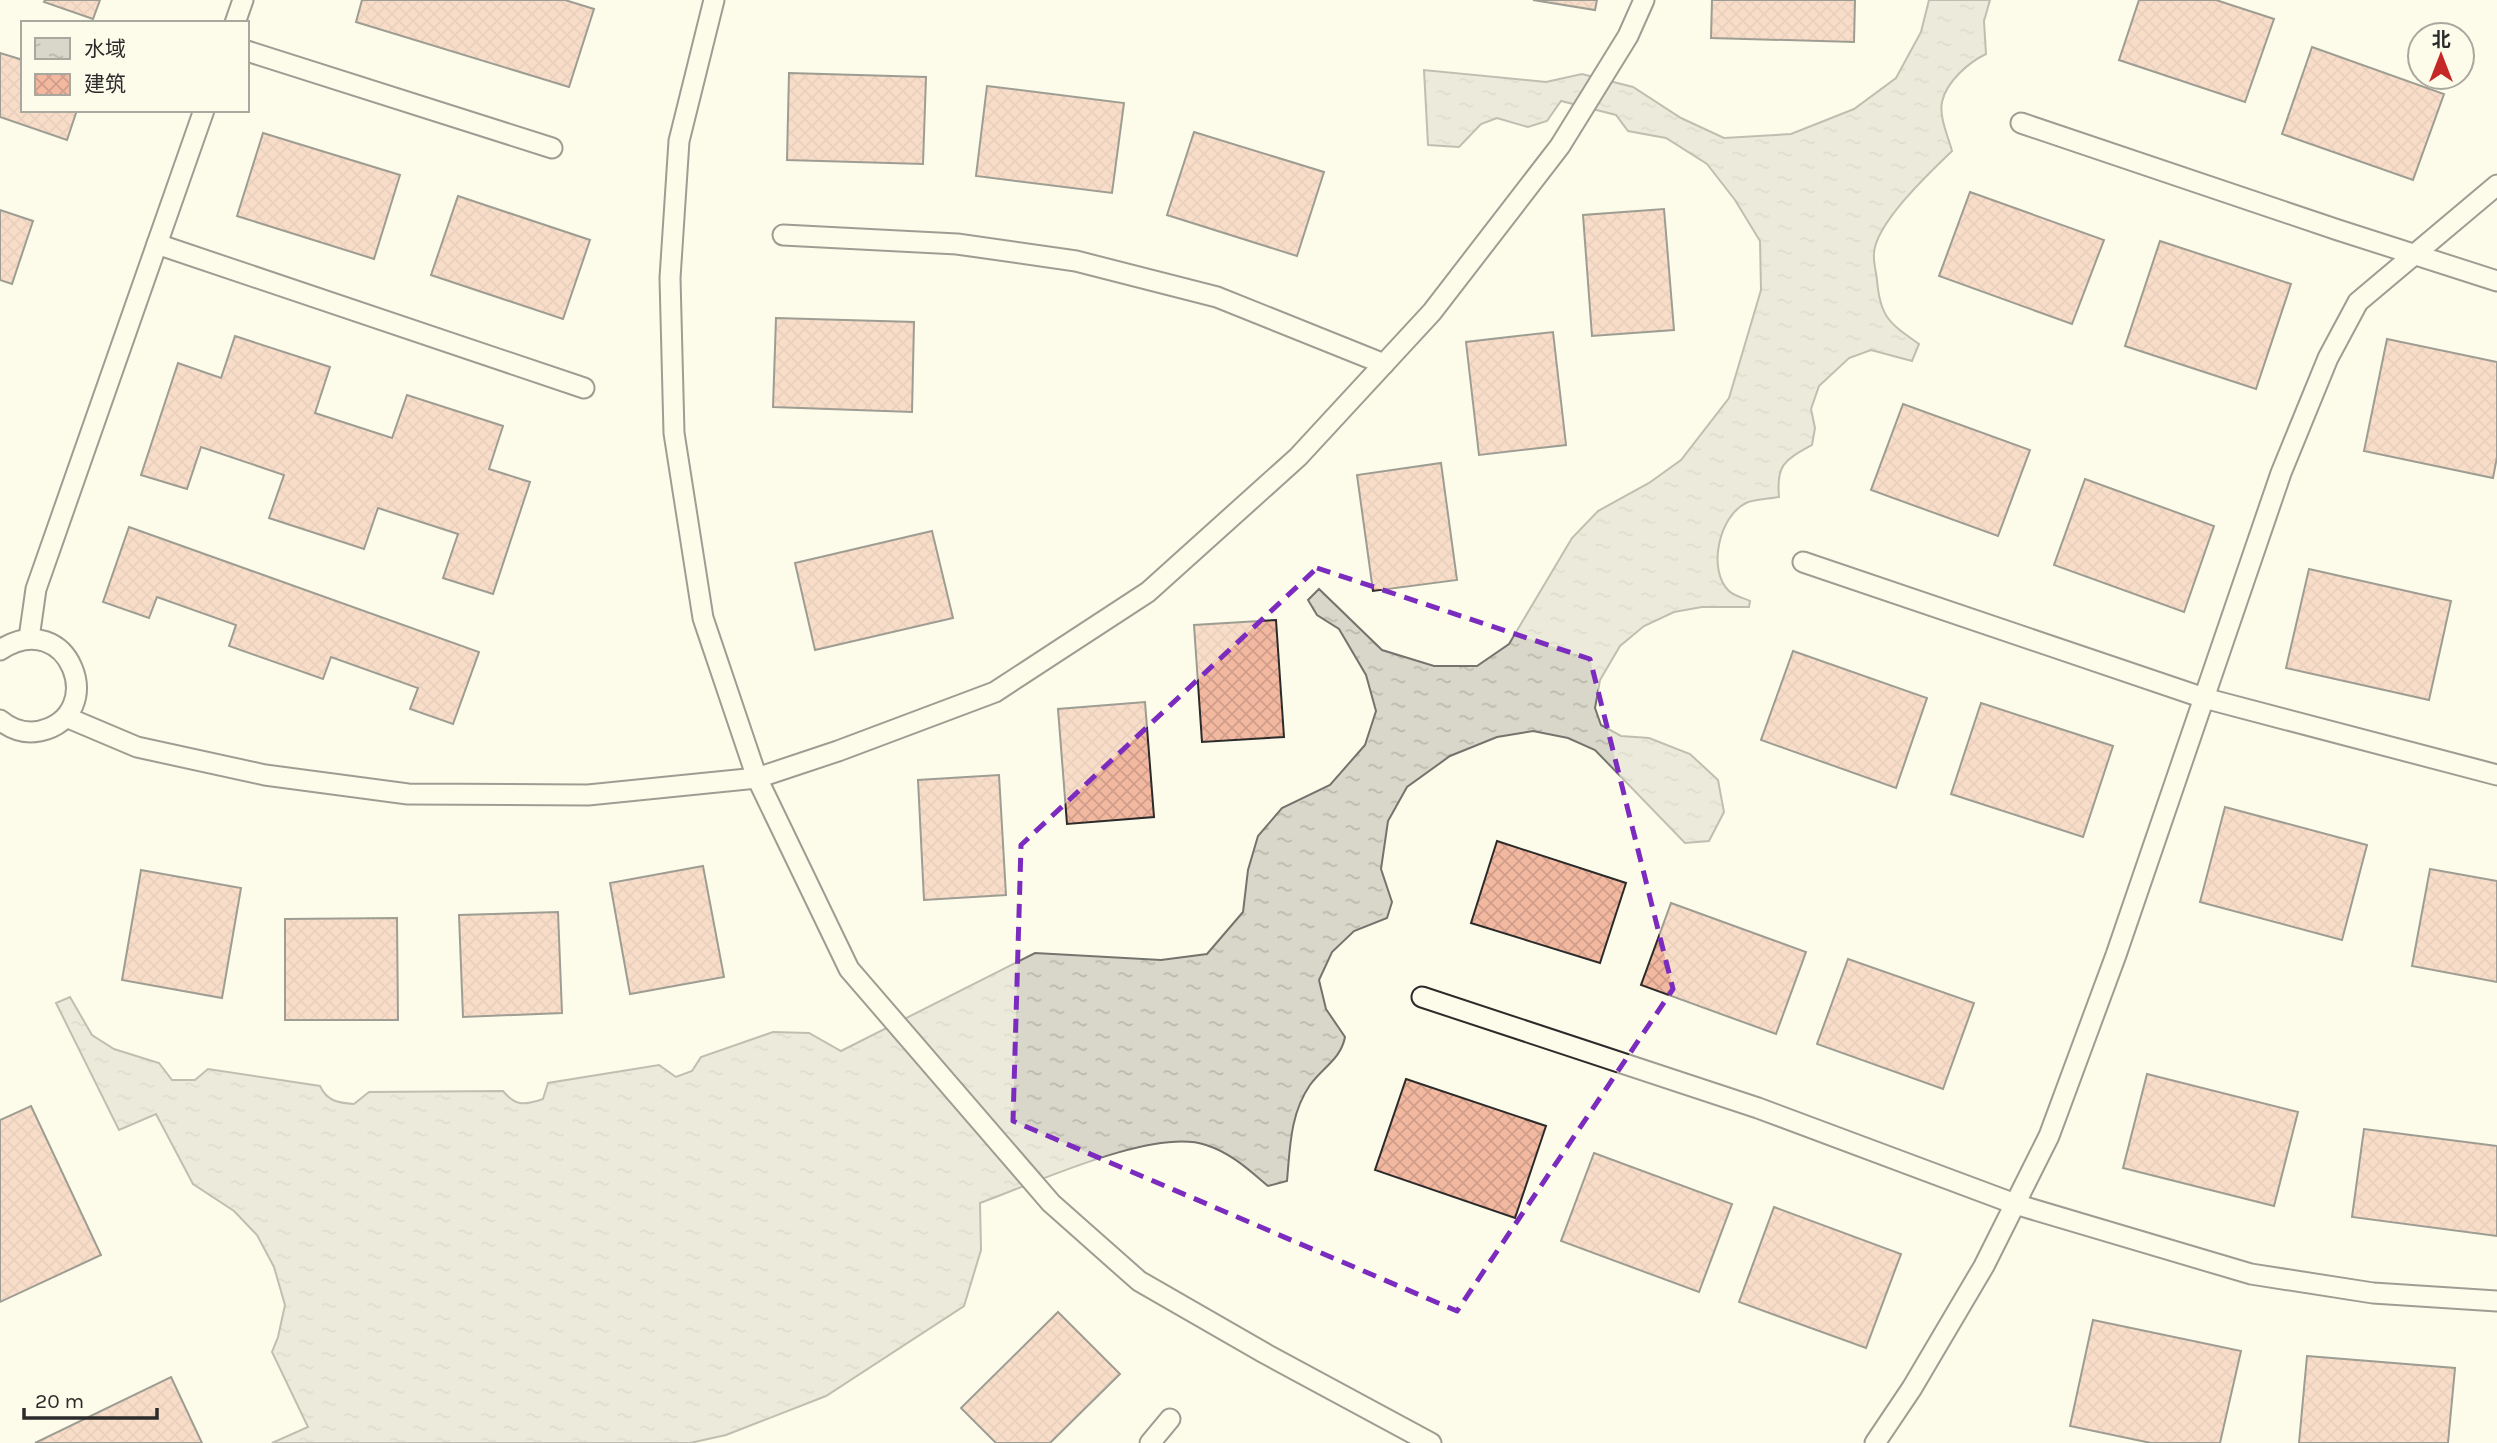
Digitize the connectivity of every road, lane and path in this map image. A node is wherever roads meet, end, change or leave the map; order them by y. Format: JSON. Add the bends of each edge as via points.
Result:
{"nodes":[{"id":1,"x":243,"y":0,"type":"edge"},
{"id":2,"x":714,"y":0,"type":"edge"},
{"id":3,"x":1644,"y":0,"type":"edge"},
{"id":4,"x":236,"y":21,"type":"edge"},
{"id":5,"x":248,"y":51,"type":"edge"},
{"id":6,"x":203,"y":112,"type":"edge"},
{"id":7,"x":2021,"y":123,"type":"dead end"},
{"id":8,"x":552,"y":148,"type":"dead end"},
{"id":9,"x":2497,"y":185,"type":"edge"},
{"id":10,"x":783,"y":235,"type":"dead end"},
{"id":11,"x":157,"y":244,"type":"junction"},
{"id":12,"x":2415,"y":255,"type":"junction"},
{"id":13,"x":2497,"y":281,"type":"edge"},
{"id":14,"x":1384,"y":364,"type":"junction"},
{"id":15,"x":584,"y":388,"type":"dead end"},
{"id":16,"x":1803,"y":562,"type":"dead end"},
{"id":17,"x":29,"y":638,"type":"junction"},
{"id":18,"x":0,"y":650,"type":"edge"},
{"id":19,"x":2204,"y":698,"type":"junction"},
{"id":20,"x":66,"y":717,"type":"junction"},
{"id":21,"x":0,"y":720,"type":"edge"},
{"id":22,"x":2497,"y":775,"type":"edge"},
{"id":23,"x":757,"y":778,"type":"junction"},
{"id":24,"x":1422,"y":997,"type":"dead end"},
{"id":25,"x":2015,"y":1204,"type":"junction"},
{"id":26,"x":2497,"y":1301,"type":"edge"},
{"id":27,"x":1170,"y":1419,"type":"dead end"},
{"id":28,"x":1150,"y":1443,"type":"edge"},
{"id":29,"x":1431,"y":1443,"type":"edge"},
{"id":30,"x":1875,"y":1443,"type":"edge"}],
"edges":[{"from":1,"to":4,"type":"lane"},
{"from":2,"to":23,"type":"lane","via":[[680,141],[670,278],[674,433],[702,618]]},
{"from":3,"to":14,"type":"lane","via":[[1628,36],[1560,146],[1432,312]]},
{"from":5,"to":8,"type":"lane"},
{"from":6,"to":11,"type":"lane"},
{"from":7,"to":12,"type":"lane"},
{"from":9,"to":12,"type":"lane"},
{"from":10,"to":14,"type":"lane","via":[[957,244],[1076,261],[1217,297]]},
{"from":11,"to":15,"type":"lane"},
{"from":11,"to":17,"type":"lane","via":[[36,589]]},
{"from":12,"to":13,"type":"lane"},
{"from":12,"to":19,"type":"lane","via":[[2358,302],[2328,358],[2280,473]]},
{"from":14,"to":23,"type":"lane","via":[[1298,457],[1148,592],[995,692]]},
{"from":16,"to":19,"type":"lane"},
{"from":17,"to":18,"type":"lane"},
{"from":17,"to":20,"type":"lane","via":[[47,641],[73,666],[78,683]]},
{"from":19,"to":22,"type":"lane"},
{"from":19,"to":25,"type":"lane","via":[[2049,1136]]},
{"from":20,"to":21,"type":"lane","via":[[50,729],[29,733]]},
{"from":20,"to":23,"type":"lane","via":[[163,753],[265,775],[408,794],[588,795]]},
{"from":23,"to":29,"type":"lane","via":[[849,969],[1051,1203],[1139,1281]]},
{"from":24,"to":25,"type":"lane","via":[[1758,1108]]},
{"from":25,"to":26,"type":"lane","via":[[2251,1275],[2373,1293]]},
{"from":25,"to":30,"type":"lane","via":[[1984,1266]]},
{"from":27,"to":28,"type":"lane"}]}
